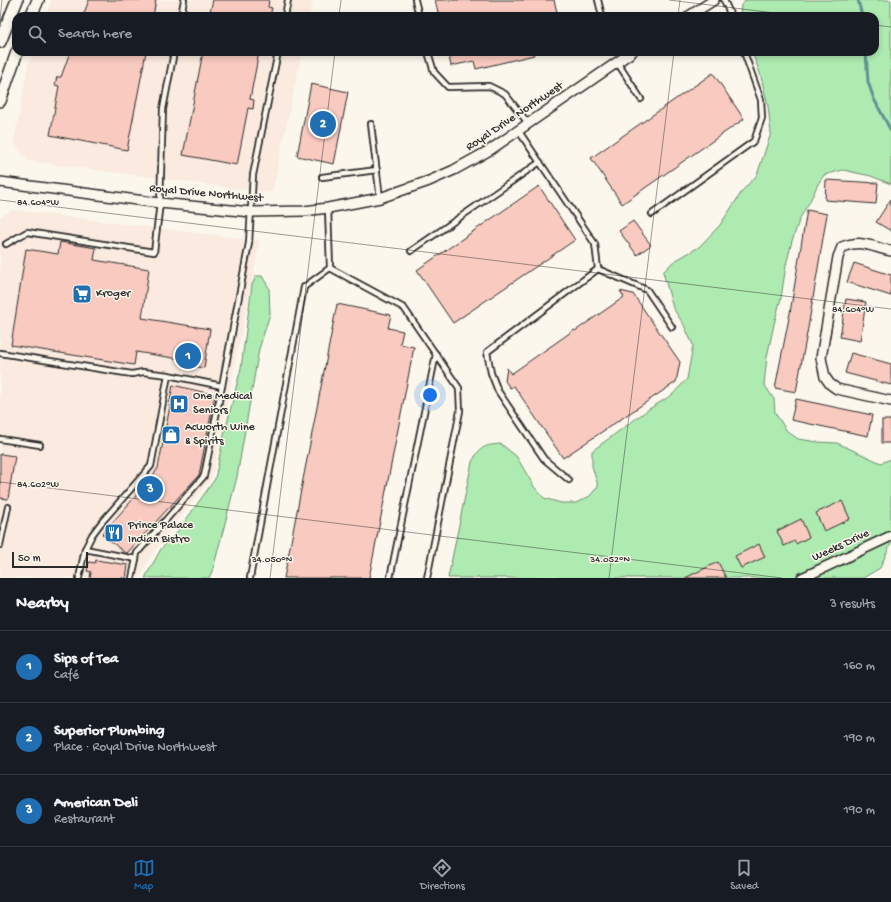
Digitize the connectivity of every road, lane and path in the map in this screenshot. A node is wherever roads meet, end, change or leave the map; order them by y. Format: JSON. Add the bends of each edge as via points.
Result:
{"nodes":[{"id":1,"x":17,"y":0,"type":"edge"},
{"id":2,"x":38,"y":0,"type":"edge"},
{"id":3,"x":184,"y":0,"type":"edge"},
{"id":4,"x":288,"y":0,"type":"edge"},
{"id":5,"x":415,"y":0,"type":"edge"},
{"id":6,"x":598,"y":0,"type":"edge"},
{"id":7,"x":714,"y":0,"type":"edge"},
{"id":8,"x":724,"y":0,"type":"edge"},
{"id":9,"x":12,"y":12,"type":"edge"},
{"id":10,"x":12,"y":12,"type":"edge"},
{"id":11,"x":34,"y":12,"type":"edge"},
{"id":12,"x":182,"y":12,"type":"edge"},
{"id":13,"x":286,"y":12,"type":"edge"},
{"id":14,"x":418,"y":12,"type":"edge"},
{"id":15,"x":601,"y":12,"type":"edge"},
{"id":16,"x":695,"y":12,"type":"edge"},
{"id":17,"x":729,"y":12,"type":"edge"},
{"id":18,"x":0,"y":42,"type":"edge"},
{"id":19,"x":16,"y":56,"type":"edge"},
{"id":20,"x":173,"y":56,"type":"edge"},
{"id":21,"x":277,"y":56,"type":"edge"},
{"id":22,"x":429,"y":56,"type":"edge"},
{"id":23,"x":745,"y":56,"type":"edge"},
{"id":24,"x":620,"y":57,"type":"edge"},
{"id":25,"x":642,"y":99,"type":"dead end"},
{"id":26,"x":0,"y":101,"type":"edge"},
{"id":27,"x":528,"y":123,"type":"junction"},
{"id":28,"x":371,"y":124,"type":"dead end"},
{"id":29,"x":518,"y":130,"type":"junction"},
{"id":30,"x":540,"y":162,"type":"junction"},
{"id":31,"x":377,"y":170,"type":"junction"},
{"id":32,"x":322,"y":177,"type":"dead end"},
{"id":33,"x":0,"y":182,"type":"edge"},
{"id":34,"x":380,"y":198,"type":"junction"},
{"id":35,"x":160,"y":203,"type":"junction"},
{"id":36,"x":328,"y":208,"type":"junction"},
{"id":37,"x":251,"y":212,"type":"junction"},
{"id":38,"x":652,"y":214,"type":"dead end"},
{"id":39,"x":6,"y":244,"type":"dead end"},
{"id":40,"x":411,"y":251,"type":"dead end"},
{"id":41,"x":891,"y":251,"type":"edge"},
{"id":42,"x":330,"y":268,"type":"junction"},
{"id":43,"x":598,"y":269,"type":"junction"},
{"id":44,"x":672,"y":327,"type":"dead end"},
{"id":45,"x":0,"y":353,"type":"edge"},
{"id":46,"x":436,"y":354,"type":"junction"},
{"id":47,"x":168,"y":375,"type":"junction"},
{"id":48,"x":222,"y":386,"type":"junction"},
{"id":49,"x":891,"y":401,"type":"edge"},
{"id":50,"x":0,"y":439,"type":"edge"},
{"id":51,"x":40,"y":445,"type":"dead end"},
{"id":52,"x":569,"y":480,"type":"dead end"},
{"id":53,"x":8,"y":507,"type":"dead end"},
{"id":54,"x":1,"y":534,"type":"edge"},
{"id":55,"x":891,"y":536,"type":"edge"},
{"id":56,"x":0,"y":545,"type":"edge"},
{"id":57,"x":85,"y":549,"type":"junction"},
{"id":58,"x":136,"y":559,"type":"junction"},
{"id":59,"x":79,"y":578,"type":"edge"},
{"id":60,"x":132,"y":578,"type":"edge"},
{"id":61,"x":250,"y":578,"type":"edge"},
{"id":62,"x":390,"y":578,"type":"edge"},
{"id":63,"x":427,"y":578,"type":"edge"},
{"id":64,"x":802,"y":578,"type":"edge"}],
"edges":[{"from":1,"to":9,"type":"street"},
{"from":2,"to":11,"type":"street"},
{"from":3,"to":12,"type":"lane"},
{"from":4,"to":13,"type":"lane"},
{"from":5,"to":14,"type":"lane"},
{"from":6,"to":15,"type":"lane"},
{"from":7,"to":16,"type":"street"},
{"from":8,"to":17,"type":"lane"},
{"from":10,"to":18,"type":"street"},
{"from":19,"to":26,"type":"street"},
{"from":20,"to":35,"type":"lane","via":[[163,109]]},
{"from":21,"to":37,"type":"lane","via":[[253,175]]},
{"from":22,"to":27,"type":"lane","via":[[434,72],[448,87],[489,86],[505,94]]},
{"from":23,"to":38,"type":"lane","via":[[761,100],[762,118],[754,141]]},
{"from":24,"to":25,"type":"lane"},
{"from":24,"to":27,"type":"street","name":"Royal Drive Northwest"},
{"from":27,"to":29,"type":"street","name":"Royal Drive Northwest"},
{"from":28,"to":31,"type":"lane"},
{"from":29,"to":30,"type":"lane"},
{"from":29,"to":34,"type":"street","name":"Royal Drive Northwest","via":[[490,150],[454,170]]},
{"from":30,"to":40,"type":"lane"},
{"from":30,"to":43,"type":"lane","via":[[595,244]]},
{"from":31,"to":32,"type":"lane"},
{"from":31,"to":34,"type":"lane"},
{"from":33,"to":35,"type":"street","name":"Royal Drive Northwest"},
{"from":34,"to":36,"type":"street","name":"Royal Drive Northwest"},
{"from":35,"to":37,"type":"street","name":"Royal Drive Northwest"},
{"from":35,"to":39,"type":"lane","via":[[154,252],[27,232]]},
{"from":36,"to":37,"type":"street","name":"Royal Drive Northwest"},
{"from":36,"to":42,"type":"lane"},
{"from":37,"to":48,"type":"lane","via":[[249,243]]},
{"from":41,"to":49,"type":"street","via":[[860,243],[842,247],[838,257],[821,358],[825,377],[837,389]]},
{"from":42,"to":46,"type":"lane","via":[[404,308]]},
{"from":42,"to":61,"type":"lane","via":[[304,287]]},
{"from":43,"to":44,"type":"lane","via":[[647,290]]},
{"from":43,"to":52,"type":"lane","via":[[487,352],[498,390],[544,459]]},
{"from":45,"to":47,"type":"lane","via":[[132,374],[143,372]]},
{"from":46,"to":62,"type":"lane"},
{"from":46,"to":63,"type":"lane","via":[[459,388],[460,411]]},
{"from":47,"to":48,"type":"lane"},
{"from":47,"to":57,"type":"lane","via":[[151,466],[101,523]]},
{"from":48,"to":58,"type":"lane","via":[[204,476],[137,553]]},
{"from":50,"to":51,"type":"lane"},
{"from":53,"to":54,"type":"lane"},
{"from":54,"to":56,"type":"lane"},
{"from":55,"to":64,"type":"street","name":"Weeks Drive"},
{"from":57,"to":58,"type":"lane"},
{"from":57,"to":59,"type":"lane"},
{"from":58,"to":60,"type":"lane"}]}
